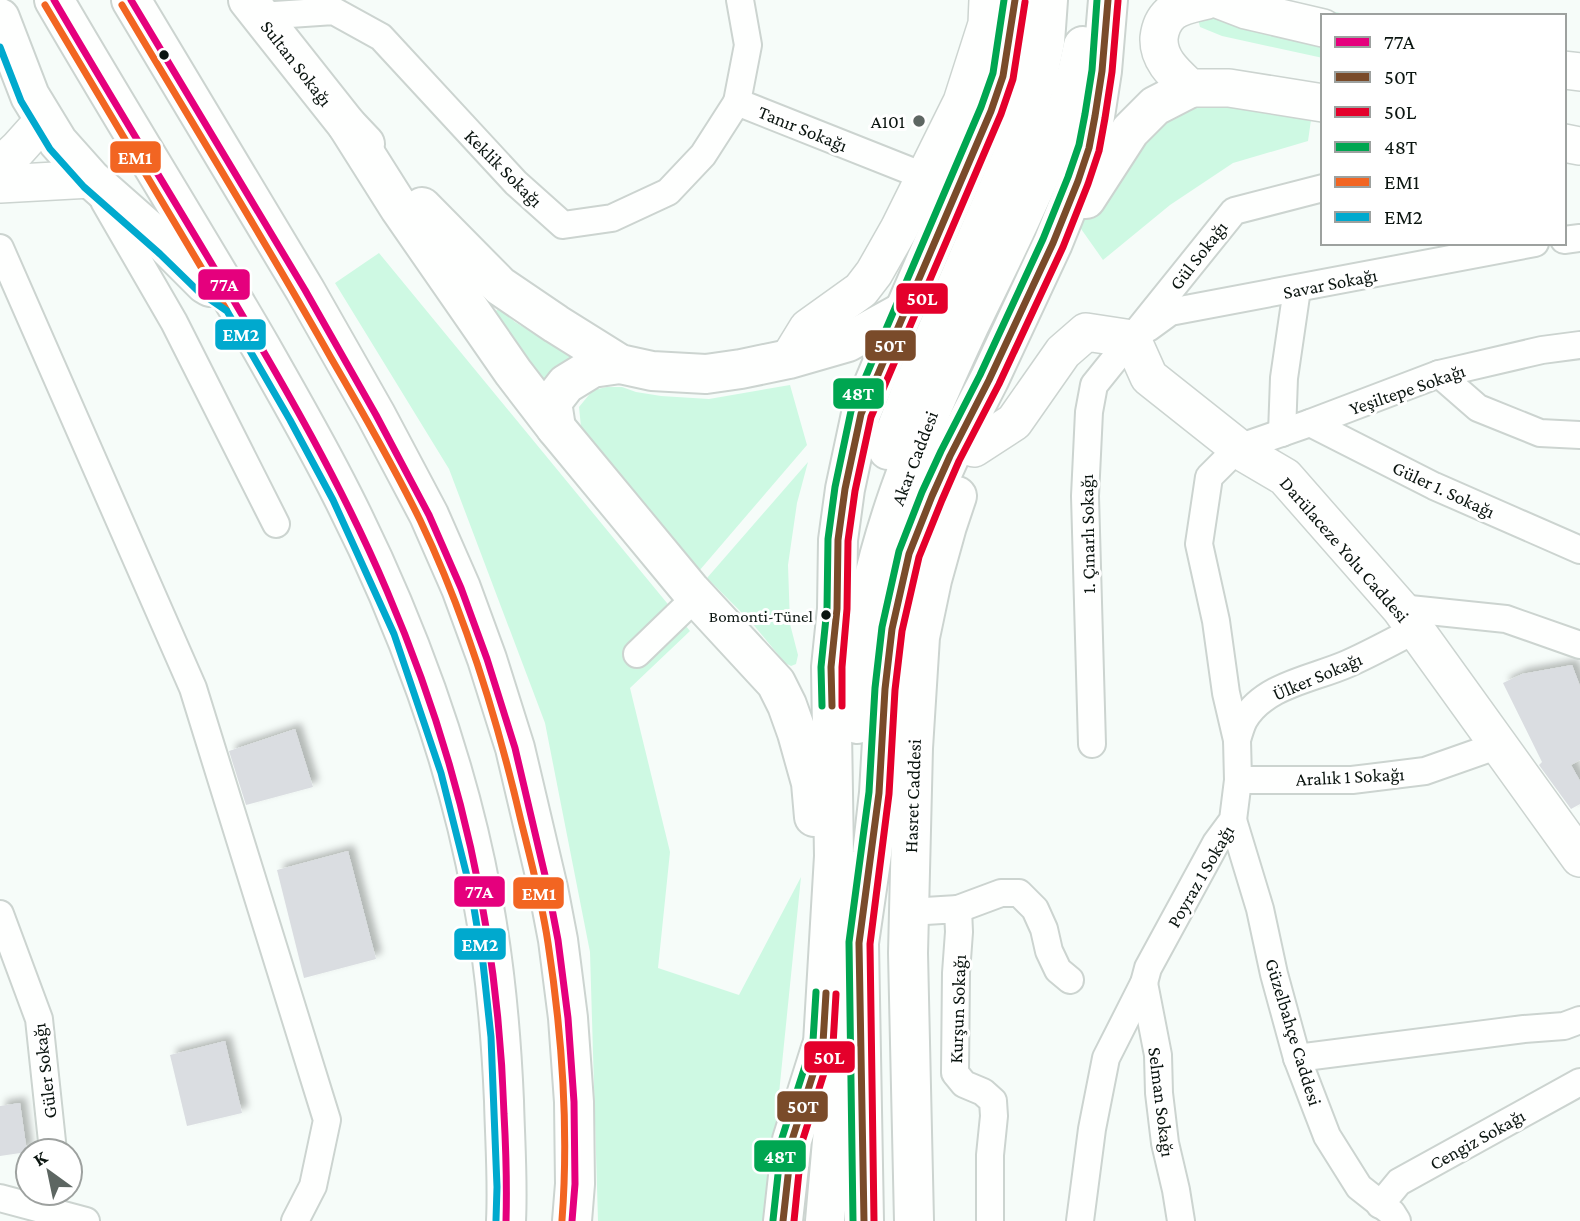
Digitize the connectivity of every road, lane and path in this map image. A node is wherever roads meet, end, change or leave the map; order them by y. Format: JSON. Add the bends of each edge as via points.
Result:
{"nodes":[{"id":1,"x":54,"y":0,"type":"edge"},
{"id":2,"x":131,"y":0,"type":"edge"},
{"id":3,"x":740,"y":0,"type":"edge"},
{"id":4,"x":988,"y":0,"type":"edge"},
{"id":5,"x":1014,"y":0,"type":"edge"},
{"id":6,"x":1048,"y":0,"type":"edge"},
{"id":7,"x":1090,"y":0,"type":"edge"},
{"id":8,"x":1108,"y":0,"type":"edge"},
{"id":9,"x":1207,"y":0,"type":"edge"},
{"id":10,"x":1220,"y":0,"type":"edge"},
{"id":11,"x":254,"y":8,"type":"edge"},
{"id":12,"x":0,"y":18,"type":"edge"},
{"id":13,"x":1321,"y":28,"type":"edge"},
{"id":14,"x":1190,"y":88,"type":"junction"},
{"id":15,"x":737,"y":102,"type":"junction"},
{"id":16,"x":1321,"y":103,"type":"edge"},
{"id":17,"x":44,"y":120,"type":"junction"},
{"id":18,"x":347,"y":125,"type":"junction"},
{"id":19,"x":0,"y":166,"type":"edge"},
{"id":20,"x":926,"y":177,"type":"junction"},
{"id":21,"x":91,"y":179,"type":"junction"},
{"id":22,"x":0,"y":184,"type":"edge"},
{"id":23,"x":1321,"y":189,"type":"edge"},
{"id":24,"x":1053,"y":243,"type":"junction"},
{"id":25,"x":1525,"y":245,"type":"edge"},
{"id":26,"x":0,"y":247,"type":"edge"},
{"id":27,"x":1297,"y":289,"type":"junction"},
{"id":28,"x":235,"y":304,"type":"junction"},
{"id":29,"x":904,"y":311,"type":"junction"},
{"id":30,"x":1132,"y":339,"type":"junction"},
{"id":31,"x":1580,"y":345,"type":"edge"},
{"id":32,"x":789,"y":359,"type":"junction"},
{"id":33,"x":620,"y":364,"type":"junction"},
{"id":34,"x":1440,"y":374,"type":"junction"},
{"id":35,"x":989,"y":380,"type":"junction"},
{"id":36,"x":1310,"y":424,"type":"junction"},
{"id":37,"x":556,"y":428,"type":"junction"},
{"id":38,"x":1282,"y":433,"type":"junction"},
{"id":39,"x":1580,"y":435,"type":"edge"},
{"id":40,"x":974,"y":448,"type":"junction"},
{"id":41,"x":1238,"y":448,"type":"junction"},
{"id":42,"x":276,"y":524,"type":"dead end"},
{"id":43,"x":1580,"y":550,"type":"edge"},
{"id":44,"x":696,"y":597,"type":"junction"},
{"id":45,"x":837,"y":609,"type":"junction"},
{"id":46,"x":1407,"y":619,"type":"junction"},
{"id":47,"x":1580,"y":645,"type":"edge"},
{"id":48,"x":637,"y":653,"type":"dead end"},
{"id":49,"x":1237,"y":740,"type":"junction"},
{"id":50,"x":1092,"y":744,"type":"dead end"},
{"id":51,"x":1499,"y":745,"type":"junction"},
{"id":52,"x":1238,"y":780,"type":"junction"},
{"id":53,"x":1233,"y":820,"type":"junction"},
{"id":54,"x":834,"y":856,"type":"junction"},
{"id":55,"x":1580,"y":858,"type":"edge"},
{"id":56,"x":958,"y":909,"type":"junction"},
{"id":57,"x":909,"y":912,"type":"junction"},
{"id":58,"x":0,"y":914,"type":"edge"},
{"id":59,"x":859,"y":943,"type":"junction"},
{"id":60,"x":1070,"y":980,"type":"dead end"},
{"id":61,"x":1144,"y":983,"type":"junction"},
{"id":62,"x":1580,"y":1020,"type":"edge"},
{"id":63,"x":822,"y":1043,"type":"junction"},
{"id":64,"x":1297,"y":1058,"type":"junction"},
{"id":65,"x":1580,"y":1083,"type":"edge"},
{"id":66,"x":51,"y":1137,"type":"edge"},
{"id":67,"x":64,"y":1207,"type":"edge"},
{"id":68,"x":504,"y":1210,"type":"edge"},
{"id":69,"x":1389,"y":1213,"type":"edge"},
{"id":70,"x":86,"y":1221,"type":"edge"},
{"id":71,"x":295,"y":1221,"type":"edge"},
{"id":72,"x":572,"y":1221,"type":"edge"},
{"id":73,"x":783,"y":1221,"type":"edge"},
{"id":74,"x":825,"y":1221,"type":"edge"},
{"id":75,"x":864,"y":1221,"type":"edge"},
{"id":76,"x":914,"y":1221,"type":"edge"},
{"id":77,"x":989,"y":1221,"type":"edge"},
{"id":78,"x":1080,"y":1221,"type":"edge"},
{"id":79,"x":1181,"y":1221,"type":"edge"}],
"edges":[{"from":1,"to":28,"type":"main road"},
{"from":2,"to":72,"type":"main road","via":[[376,415],[429,515],[487,659],[515,748],[558,940],[574,1102]]},
{"from":3,"to":15,"type":"street","name":"Tanır Sokağı","via":[[748,45]]},
{"from":4,"to":20,"type":"main road","via":[[987,24],[962,102]]},
{"from":5,"to":29,"type":"main road","via":[[1003,76],[991,111]]},
{"from":6,"to":45,"type":"main road","name":"Akar Caddesi","via":[[1041,64],[1014,152],[883,463]]},
{"from":7,"to":59,"type":"main road","name":"Akar Caddesi","via":[[1064,119],[909,465],[877,571],[858,671]]},
{"from":8,"to":24,"type":"main road","via":[[1089,148]]},
{"from":9,"to":14,"type":"main road","via":[[1170,14],[1160,29],[1158,46],[1164,60]]},
{"from":10,"to":13,"type":"main road"},
{"from":11,"to":15,"type":"street","name":"Keklik Sokağı","via":[[334,11],[381,37],[516,183],[563,225],[612,218],[668,192],[703,155]]},
{"from":11,"to":18,"type":"main road","name":"Sultan Sokağı"},
{"from":12,"to":17,"type":"main road"},
{"from":14,"to":16,"type":"main road","via":[[1229,88]]},
{"from":14,"to":24,"type":"main road","via":[[1155,106],[1130,131]]},
{"from":15,"to":20,"type":"street","name":"Tanır Sokağı"},
{"from":17,"to":19,"type":"main road"},
{"from":17,"to":21,"type":"main road"},
{"from":18,"to":33,"type":"main road","via":[[500,286]]},
{"from":18,"to":37,"type":"main road","via":[[400,209]]},
{"from":20,"to":32,"type":"main road","via":[[862,290],[808,328]]},
{"from":21,"to":22,"type":"main road"},
{"from":21,"to":28,"type":"main road","via":[[205,284]]},
{"from":21,"to":42,"type":"street","via":[[174,321]]},
{"from":23,"to":30,"type":"street","name":"Gül Sokağı","via":[[1234,211]]},
{"from":24,"to":35,"type":"main road"},
{"from":25,"to":27,"type":"street","name":"Savar Sokağı"},
{"from":26,"to":71,"type":"street","via":[[193,688],[327,1120],[313,1186]]},
{"from":27,"to":30,"type":"street","name":"Savar Sokağı","via":[[1170,312]]},
{"from":27,"to":38,"type":"street","via":[[1284,378]]},
{"from":28,"to":68,"type":"main road","via":[[318,449],[368,550],[404,630],[451,770],[482,894],[493,962],[501,1036]]},
{"from":29,"to":32,"type":"main road","via":[[848,342]]},
{"from":29,"to":45,"type":"main road","via":[[861,414],[854,444],[838,540]]},
{"from":30,"to":40,"type":"main road","via":[[1086,332],[1063,352],[1014,422]]},
{"from":30,"to":41,"type":"main road","name":"Darülaceze Yolu Caddesi","via":[[1149,377]]},
{"from":30,"to":50,"type":"street","name":"1. Çınarlı Sokağı","via":[[1094,385],[1089,412],[1085,496]]},
{"from":31,"to":34,"type":"street","name":"Yeşiltepe Sokağı"},
{"from":32,"to":33,"type":"main road","via":[[706,374]]},
{"from":33,"to":37,"type":"main road","via":[[592,368],[566,384],[552,402]]},
{"from":34,"to":36,"type":"street","name":"Yeşiltepe Sokağı"},
{"from":34,"to":39,"type":"street","via":[[1478,408],[1540,433]]},
{"from":35,"to":40,"type":"main road","name":"Hasret Caddesi","via":[[985,419]]},
{"from":35,"to":59,"type":"main road","via":[[932,496],[900,592],[892,629],[879,793]]},
{"from":36,"to":38,"type":"street","name":"Yeşiltepe Sokağı"},
{"from":36,"to":43,"type":"street","name":"Güler 1. Sokağı","via":[[1434,486]]},
{"from":37,"to":44,"type":"main road"},
{"from":38,"to":41,"type":"street","name":"Yeşiltepe Sokağı"},
{"from":40,"to":57,"type":"main road","name":"Hasret Caddesi","via":[[947,526],[920,637]]},
{"from":41,"to":46,"type":"main road","name":"Darülaceze Yolu Caddesi","via":[[1285,477]]},
{"from":41,"to":49,"type":"street","name":"Poyraz 1 Sokağı","via":[[1209,477],[1199,544]]},
{"from":44,"to":48,"type":"street"},
{"from":44,"to":54,"type":"main road","via":[[776,683],[811,783],[817,838]]},
{"from":45,"to":54,"type":"main road","via":[[831,667]]},
{"from":46,"to":47,"type":"street","via":[[1506,619]]},
{"from":46,"to":49,"type":"street","name":"Ülker Sokağı","via":[[1349,663],[1270,694],[1251,710]]},
{"from":46,"to":51,"type":"main road","name":"Darülaceze Yolu Caddesi"},
{"from":49,"to":52,"type":"street","name":"Poyraz 1 Sokağı"},
{"from":51,"to":52,"type":"street","name":"Aralık 1 Sokağı","via":[[1425,771],[1352,780]]},
{"from":51,"to":55,"type":"main road","name":"Darülaceze Yolu Caddesi"},
{"from":52,"to":53,"type":"street","name":"Poyraz 1 Sokağı"},
{"from":53,"to":61,"type":"street","name":"Poyraz 1 Sokağı","via":[[1216,843]]},
{"from":53,"to":64,"type":"street","name":"Güzelbahçe Caddesi"},
{"from":54,"to":63,"type":"main road"},
{"from":56,"to":57,"type":"street"},
{"from":56,"to":60,"type":"street","via":[[1001,893],[1019,893],[1035,909],[1058,970]]},
{"from":56,"to":77,"type":"street","name":"Kurşun Sokağı","via":[[955,1073],[964,1084],[993,1101]]},
{"from":57,"to":76,"type":"main road","name":"Hasret Caddesi"},
{"from":58,"to":66,"type":"street","name":"Güler Sokağı","via":[[38,1019]]},
{"from":59,"to":75,"type":"main road"},
{"from":61,"to":78,"type":"street","name":"Poyraz 1 Sokağı","via":[[1106,1058]]},
{"from":61,"to":79,"type":"street","name":"Selman Sokağı","via":[[1158,1055],[1165,1143]]},
{"from":62,"to":64,"type":"street","via":[[1564,1026]]},
{"from":63,"to":73,"type":"main road","via":[[792,1140]]},
{"from":63,"to":74,"type":"main road","via":[[835,1107]]},
{"from":64,"to":69,"type":"street","name":"Güzelbahçe Caddesi","via":[[1327,1136],[1359,1187]]},
{"from":65,"to":69,"type":"street","name":"Cengiz Sokağı","via":[[1399,1182]]},
{"from":67,"to":70,"type":"street"}]}
